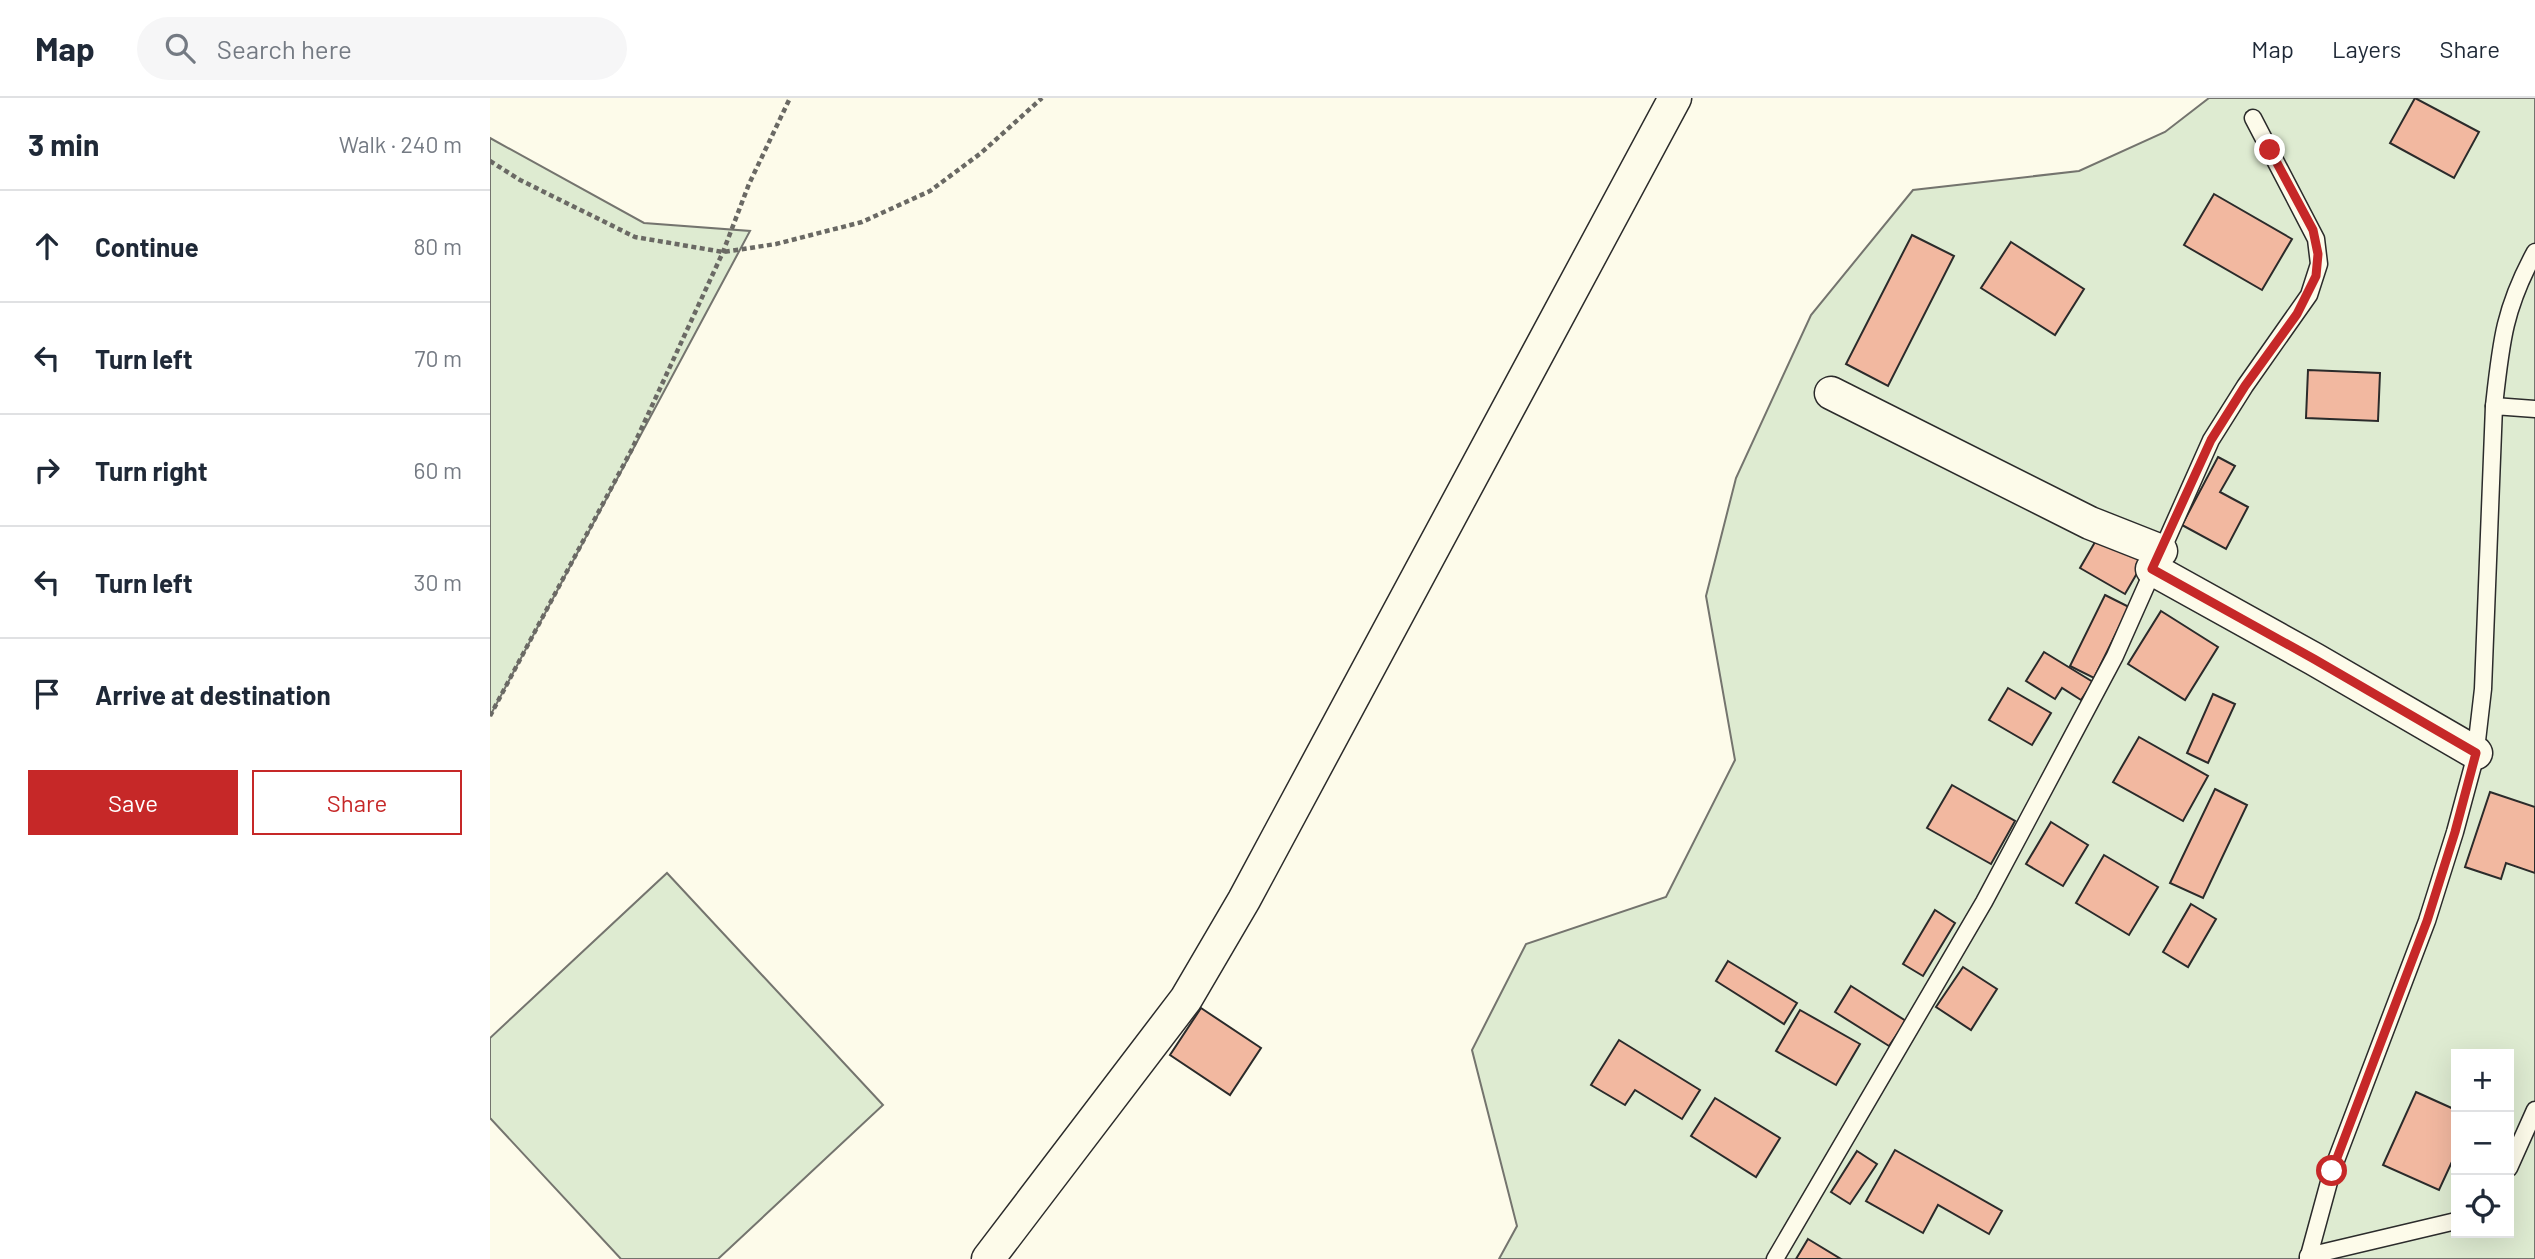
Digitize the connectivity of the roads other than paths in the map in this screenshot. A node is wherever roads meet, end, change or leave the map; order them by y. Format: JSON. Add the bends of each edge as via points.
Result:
{"nodes":[{"id":1,"x":1675,"y":98,"type":"edge"},
{"id":2,"x":2253,"y":118,"type":"dead end"},
{"id":3,"x":2535,"y":252,"type":"edge"},
{"id":4,"x":1830,"y":393,"type":"dead end"},
{"id":5,"x":2494,"y":406,"type":"junction"},
{"id":6,"x":2535,"y":409,"type":"edge"},
{"id":7,"x":2156,"y":560,"type":"junction"},
{"id":8,"x":2476,"y":753,"type":"junction"},
{"id":9,"x":2535,"y":1110,"type":"edge"},
{"id":10,"x":2514,"y":1157,"type":"edge"},
{"id":11,"x":2451,"y":1222,"type":"edge"},
{"id":12,"x":2308,"y":1258,"type":"edge"},
{"id":13,"x":988,"y":1259,"type":"edge"},
{"id":14,"x":1775,"y":1259,"type":"edge"}],
"edges":[{"from":1,"to":13,"type":"street","via":[[1244,900],[1186,999]]},
{"from":2,"to":7,"type":"lane","via":[[2313,230],[2318,269],[2309,295],[2211,440]]},
{"from":3,"to":5,"type":"lane","via":[[2519,281],[2502,334]]},
{"from":4,"to":7,"type":"street"},
{"from":5,"to":6,"type":"lane"},
{"from":5,"to":8,"type":"lane","via":[[2483,689]]},
{"from":7,"to":8,"type":"street"},
{"from":7,"to":14,"type":"lane","via":[[2115,656],[1984,902]]},
{"from":8,"to":12,"type":"lane","via":[[2431,909],[2332,1171]]},
{"from":9,"to":10,"type":"lane"},
{"from":11,"to":12,"type":"lane"}]}
